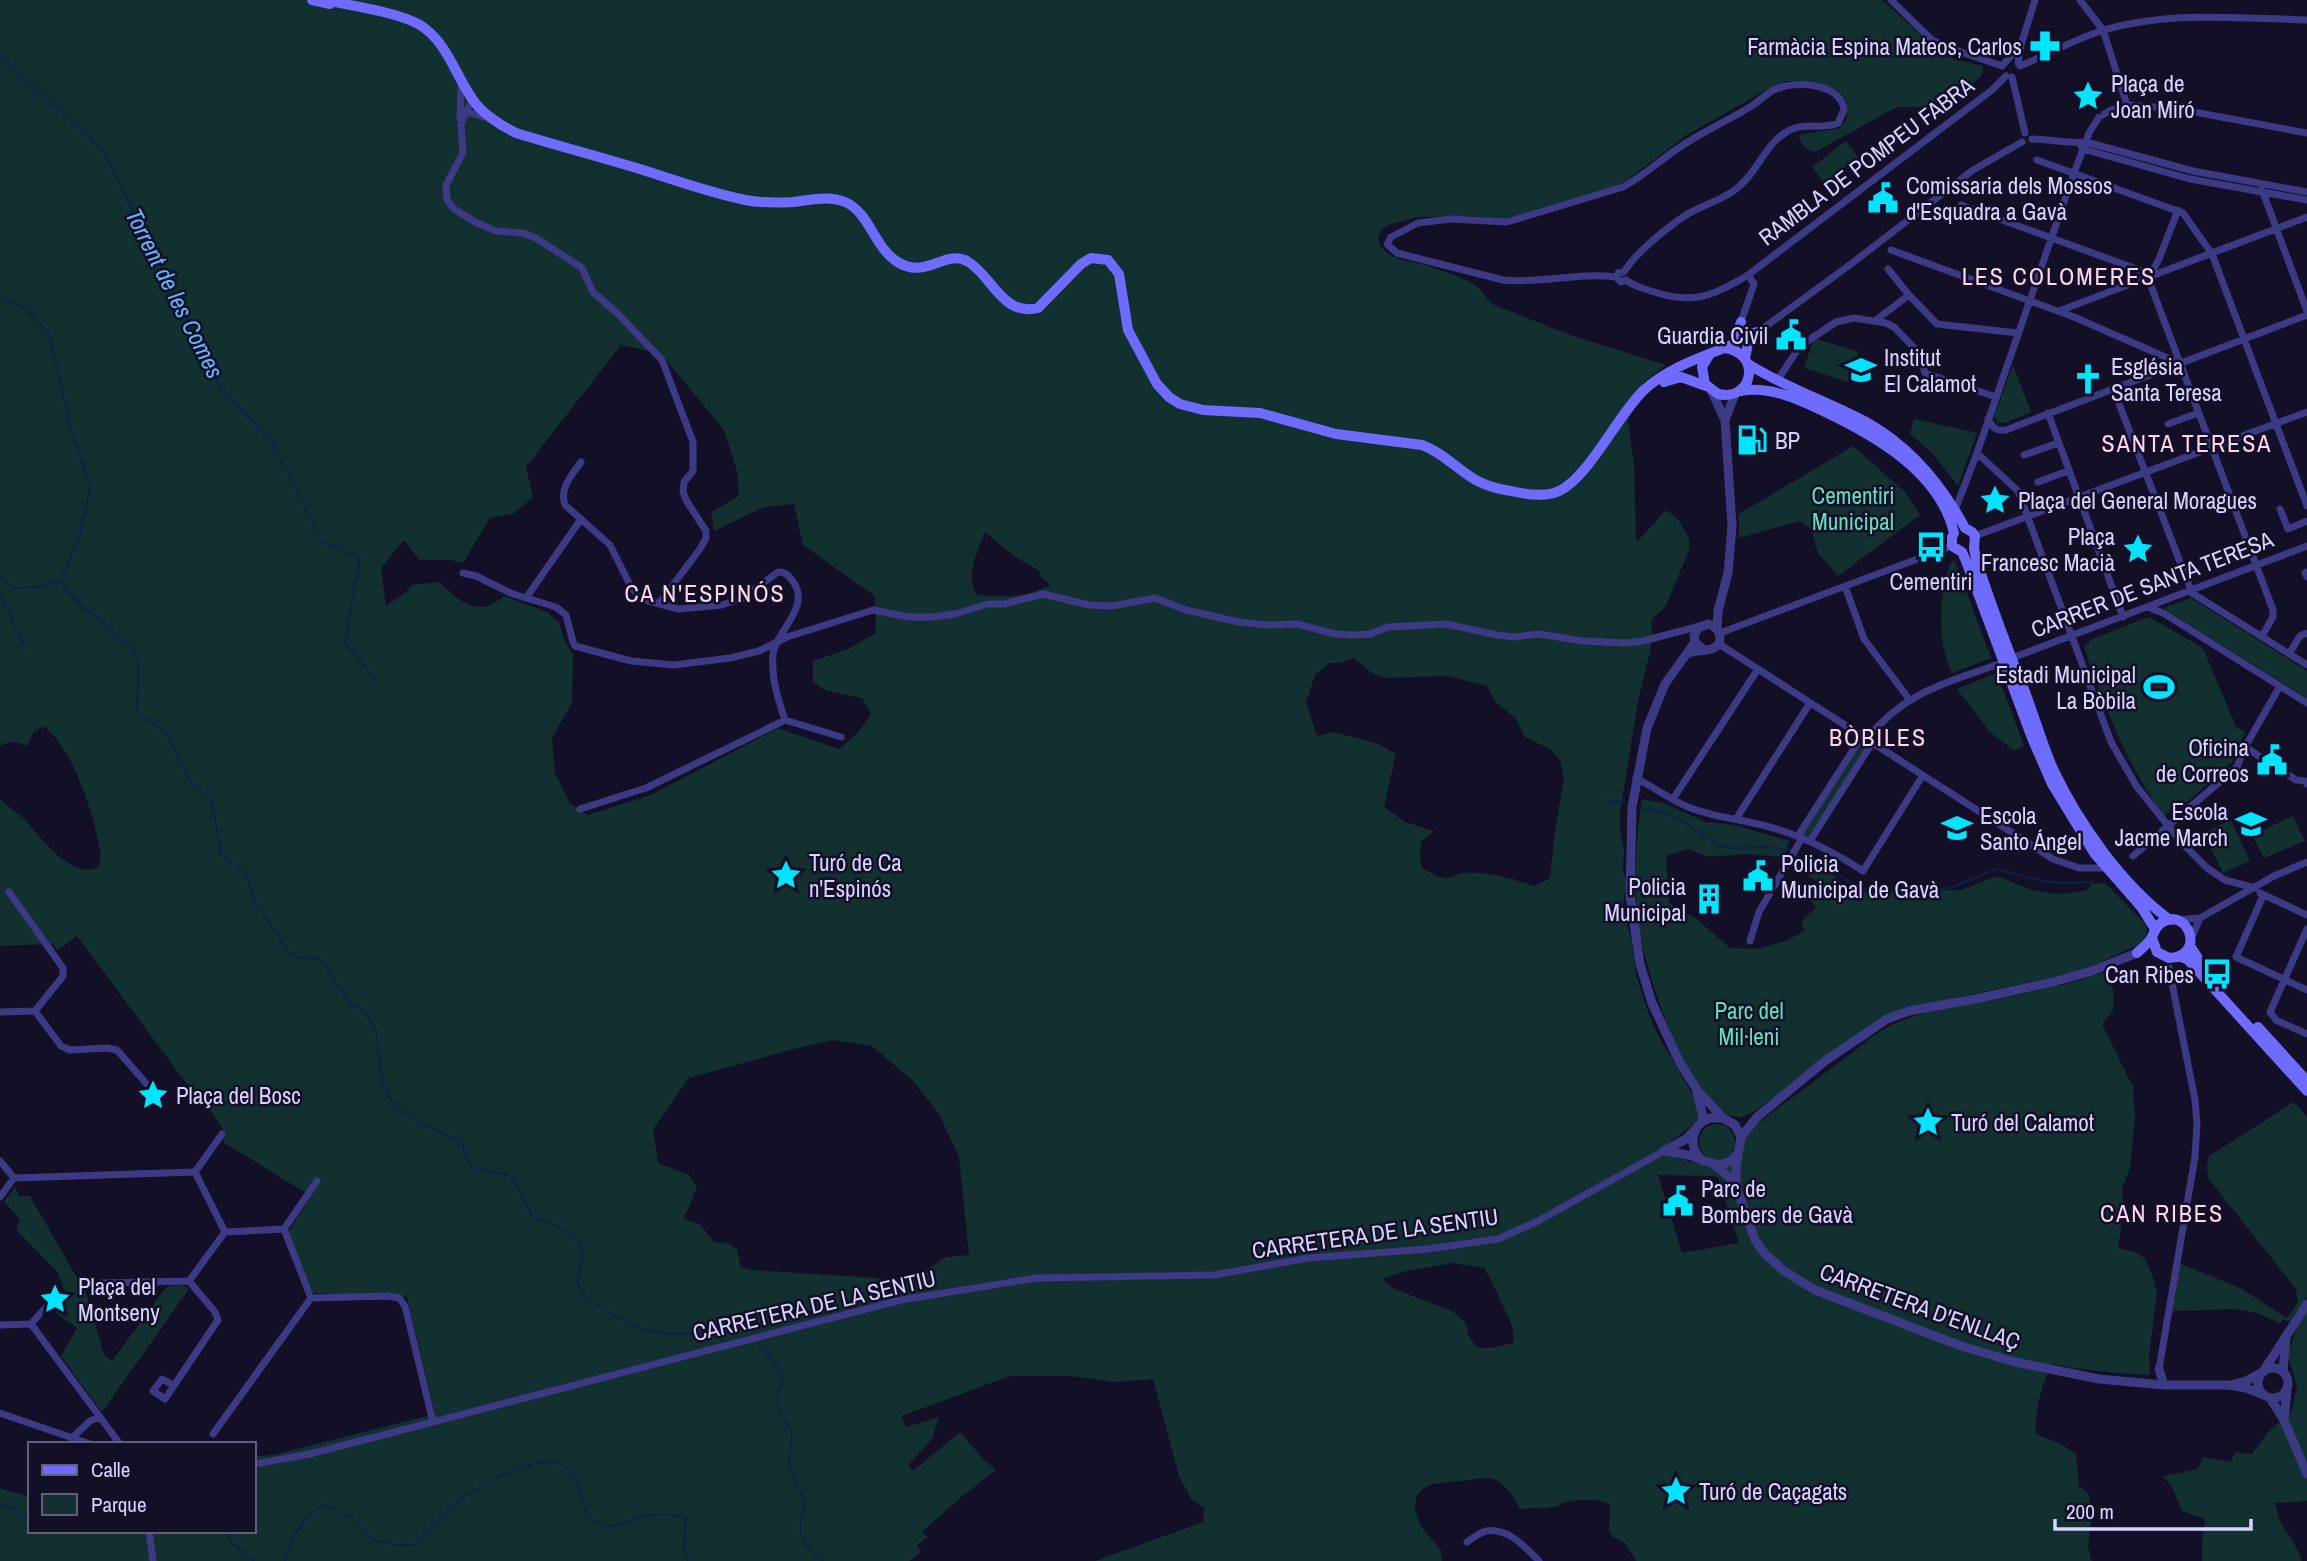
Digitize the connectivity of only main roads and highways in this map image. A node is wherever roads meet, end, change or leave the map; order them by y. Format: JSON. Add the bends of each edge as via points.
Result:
{"nodes":[{"id":1,"x":312,"y":0,"type":"edge"},
{"id":2,"x":325,"y":0,"type":"edge"},
{"id":3,"x":468,"y":105,"type":"junction"},
{"id":4,"x":1754,"y":333,"type":"junction"},
{"id":5,"x":1735,"y":342,"type":"junction"},
{"id":6,"x":1724,"y":348,"type":"junction"},
{"id":7,"x":1712,"y":352,"type":"junction"},
{"id":8,"x":1746,"y":361,"type":"junction"},
{"id":9,"x":1709,"y":389,"type":"junction"},
{"id":10,"x":1737,"y":392,"type":"junction"},
{"id":11,"x":1965,"y":528,"type":"junction"},
{"id":12,"x":1954,"y":533,"type":"junction"},
{"id":13,"x":1974,"y":548,"type":"junction"},
{"id":14,"x":1962,"y":552,"type":"junction"},
{"id":15,"x":2008,"y":660,"type":"junction"},
{"id":16,"x":2173,"y":920,"type":"junction"},
{"id":17,"x":2154,"y":933,"type":"junction"},
{"id":18,"x":2190,"y":943,"type":"junction"},
{"id":19,"x":2161,"y":955,"type":"junction"},
{"id":20,"x":2177,"y":957,"type":"junction"},
{"id":21,"x":2307,"y":1081,"type":"edge"},
{"id":22,"x":2307,"y":1091,"type":"edge"}],
"edges":[{"from":1,"to":3,"type":"main road","via":[[420,28],[442,49]]},
{"from":2,"to":3,"type":"main road","via":[[420,25],[438,40]]},
{"from":3,"to":7,"type":"main road","via":[[516,132],[727,196],[768,202],[827,197],[847,203],[898,263],[919,269],[962,259],[1006,301],[1022,308],[1032,310],[1043,304],[1091,258],[1108,260],[1119,274],[1131,339],[1157,384],[1173,401],[1195,409],[1260,413],[1336,434],[1422,445],[1475,480],[1511,492],[1550,494],[1570,485],[1643,391],[1676,368]]},
{"from":3,"to":9,"type":"main road","via":[[521,138],[737,202],[776,206],[835,202],[849,209],[885,258],[897,266],[918,272],[951,263],[966,265],[1003,304],[1020,312],[1044,309],[1082,269],[1102,264],[1117,277],[1133,350],[1155,387],[1172,404],[1203,413],[1262,417],[1336,438],[1424,450],[1473,483],[1509,496],[1549,499],[1583,480],[1629,415],[1654,388],[1674,377]]},
{"from":4,"to":5,"type":"main road"},
{"from":4,"to":5,"type":"main road","via":[[1741,322]]},
{"from":4,"to":8,"type":"main road"},
{"from":5,"to":6,"type":"main road"},
{"from":6,"to":7,"type":"main road"},
{"from":6,"to":8,"type":"main road","via":[[1736,351]]},
{"from":7,"to":9,"type":"main road","via":[[1702,369]]},
{"from":8,"to":10,"type":"main road","via":[[1748,379]]},
{"from":8,"to":11,"type":"main road","via":[[1891,438],[1930,473]]},
{"from":9,"to":10,"type":"main road","via":[[1723,396]]},
{"from":10,"to":12,"type":"main road","via":[[1761,388],[1782,394],[1875,437],[1923,478]]},
{"from":11,"to":12,"type":"main road"},
{"from":11,"to":13,"type":"main road","via":[[1975,536]]},
{"from":12,"to":14,"type":"main road","via":[[1952,546]]},
{"from":13,"to":14,"type":"main road"},
{"from":13,"to":15,"type":"main road"},
{"from":14,"to":15,"type":"main road"},
{"from":15,"to":16,"type":"main road","via":[[2074,808],[2149,904]]},
{"from":15,"to":17,"type":"main road","via":[[2032,738],[2056,793],[2074,824],[2142,908]]},
{"from":16,"to":17,"type":"main road","via":[[2160,923]]},
{"from":16,"to":18,"type":"main road","via":[[2186,926]]},
{"from":17,"to":19,"type":"main road","via":[[2154,946]]},
{"from":17,"to":19,"type":"main road","via":[[2137,953]]},
{"from":18,"to":20,"type":"main road"},
{"from":18,"to":21,"type":"main road","via":[[2202,966]]},
{"from":19,"to":20,"type":"main road"},
{"from":19,"to":20,"type":"main road","via":[[2169,968]]},
{"from":20,"to":22,"type":"main road","via":[[2188,960]]}]}
